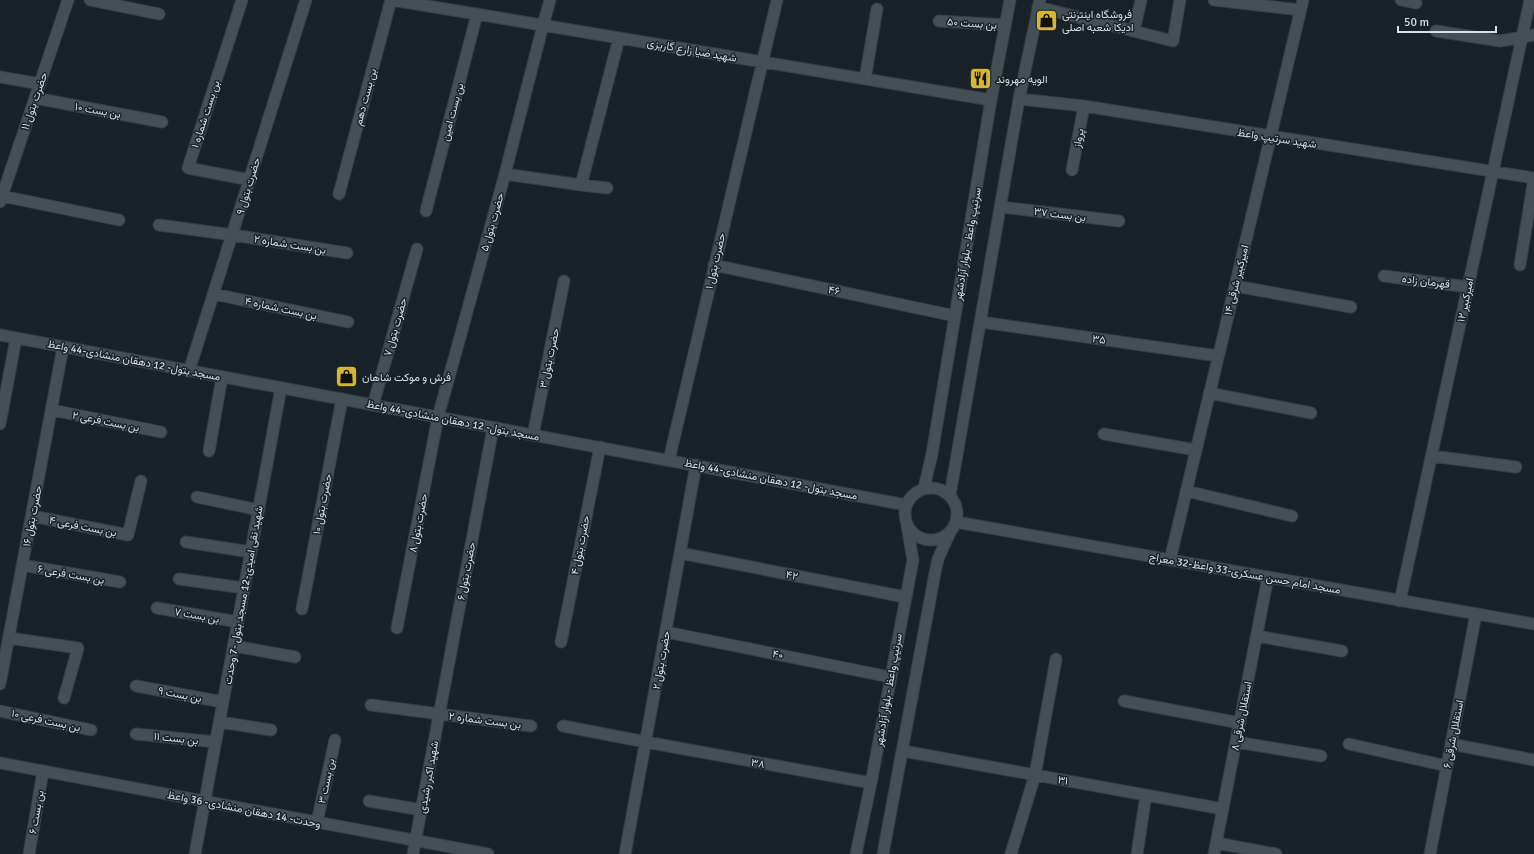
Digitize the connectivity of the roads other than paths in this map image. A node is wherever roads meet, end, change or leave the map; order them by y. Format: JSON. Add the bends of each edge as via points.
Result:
{"nodes":[{"id":1,"x":68,"y":0,"type":"edge"},
{"id":2,"x":90,"y":0,"type":"edge"},
{"id":3,"x":242,"y":0,"type":"edge"},
{"id":4,"x":306,"y":0,"type":"edge"},
{"id":5,"x":392,"y":0,"type":"edge"},
{"id":6,"x":550,"y":0,"type":"edge"},
{"id":7,"x":777,"y":0,"type":"edge"},
{"id":8,"x":1010,"y":0,"type":"edge"},
{"id":9,"x":1141,"y":0,"type":"edge"},
{"id":10,"x":1180,"y":0,"type":"edge"},
{"id":11,"x":1214,"y":0,"type":"edge"},
{"id":12,"x":1401,"y":0,"type":"edge"},
{"id":13,"x":1530,"y":0,"type":"edge"},
{"id":14,"x":1039,"y":3,"type":"edge"},
{"id":15,"x":1416,"y":3,"type":"dead end"},
{"id":16,"x":1302,"y":5,"type":"edge"},
{"id":17,"x":877,"y":9,"type":"dead end"},
{"id":18,"x":159,"y":14,"type":"dead end"},
{"id":19,"x":478,"y":14,"type":"junction"},
{"id":20,"x":939,"y":21,"type":"dead end"},
{"id":21,"x":543,"y":25,"type":"junction"},
{"id":22,"x":1005,"y":25,"type":"junction"},
{"id":23,"x":1134,"y":31,"type":"junction"},
{"id":24,"x":1436,"y":31,"type":"dead end"},
{"id":25,"x":1534,"y":35,"type":"edge"},
{"id":26,"x":1522,"y":36,"type":"junction"},
{"id":27,"x":619,"y":38,"type":"junction"},
{"id":28,"x":762,"y":62,"type":"junction"},
{"id":29,"x":0,"y":77,"type":"edge"},
{"id":30,"x":865,"y":79,"type":"junction"},
{"id":31,"x":40,"y":84,"type":"junction"},
{"id":32,"x":35,"y":98,"type":"junction"},
{"id":33,"x":1020,"y":99,"type":"junction"},
{"id":34,"x":991,"y":100,"type":"junction"},
{"id":35,"x":1084,"y":106,"type":"junction"},
{"id":36,"x":162,"y":122,"type":"dead end"},
{"id":37,"x":1271,"y":137,"type":"junction"},
{"id":38,"x":1072,"y":170,"type":"dead end"},
{"id":39,"x":1493,"y":172,"type":"junction"},
{"id":40,"x":505,"y":174,"type":"junction"},
{"id":41,"x":1534,"y":178,"type":"edge"},
{"id":42,"x":250,"y":180,"type":"junction"},
{"id":43,"x":582,"y":185,"type":"junction"},
{"id":44,"x":607,"y":188,"type":"dead end"},
{"id":45,"x":339,"y":194,"type":"dead end"},
{"id":46,"x":1,"y":199,"type":"edge"},
{"id":47,"x":1001,"y":207,"type":"junction"},
{"id":48,"x":426,"y":211,"type":"dead end"},
{"id":49,"x":119,"y":220,"type":"dead end"},
{"id":50,"x":1119,"y":221,"type":"dead end"},
{"id":51,"x":159,"y":225,"type":"dead end"},
{"id":52,"x":232,"y":235,"type":"junction"},
{"id":53,"x":416,"y":249,"type":"dead end"},
{"id":54,"x":347,"y":253,"type":"dead end"},
{"id":55,"x":1520,"y":264,"type":"dead end"},
{"id":56,"x":714,"y":265,"type":"junction"},
{"id":57,"x":1384,"y":276,"type":"dead end"},
{"id":58,"x":564,"y":282,"type":"dead end"},
{"id":59,"x":1235,"y":286,"type":"junction"},
{"id":60,"x":1468,"y":287,"type":"junction"},
{"id":61,"x":214,"y":294,"type":"junction"},
{"id":62,"x":1351,"y":307,"type":"dead end"},
{"id":63,"x":955,"y":316,"type":"junction"},
{"id":64,"x":348,"y":322,"type":"dead end"},
{"id":65,"x":981,"y":322,"type":"junction"},
{"id":66,"x":0,"y":335,"type":"edge"},
{"id":67,"x":16,"y":338,"type":"junction"},
{"id":68,"x":63,"y":347,"type":"junction"},
{"id":69,"x":1218,"y":356,"type":"junction"},
{"id":70,"x":188,"y":371,"type":"junction"},
{"id":71,"x":222,"y":377,"type":"junction"},
{"id":72,"x":281,"y":388,"type":"junction"},
{"id":73,"x":1209,"y":393,"type":"junction"},
{"id":74,"x":342,"y":400,"type":"junction"},
{"id":75,"x":373,"y":405,"type":"junction"},
{"id":76,"x":52,"y":410,"type":"junction"},
{"id":77,"x":1311,"y":413,"type":"dead end"},
{"id":78,"x":438,"y":417,"type":"junction"},
{"id":79,"x":0,"y":424,"type":"edge"},
{"id":80,"x":493,"y":428,"type":"junction"},
{"id":81,"x":161,"y":432,"type":"dead end"},
{"id":82,"x":1104,"y":434,"type":"dead end"},
{"id":83,"x":533,"y":435,"type":"junction"},
{"id":84,"x":600,"y":447,"type":"junction"},
{"id":85,"x":1196,"y":450,"type":"junction"},
{"id":86,"x":209,"y":451,"type":"dead end"},
{"id":87,"x":1432,"y":456,"type":"junction"},
{"id":88,"x":669,"y":460,"type":"junction"},
{"id":89,"x":696,"y":465,"type":"junction"},
{"id":90,"x":1516,"y":467,"type":"dead end"},
{"id":91,"x":142,"y":481,"type":"dead end"},
{"id":92,"x":924,"y":488,"type":"junction"},
{"id":93,"x":1186,"y":491,"type":"junction"},
{"id":94,"x":950,"y":495,"type":"junction"},
{"id":95,"x":196,"y":497,"type":"dead end"},
{"id":96,"x":906,"y":505,"type":"junction"},
{"id":97,"x":259,"y":510,"type":"junction"},
{"id":98,"x":32,"y":516,"type":"junction"},
{"id":99,"x":1292,"y":516,"type":"dead end"},
{"id":100,"x":956,"y":522,"type":"junction"},
{"id":101,"x":907,"y":526,"type":"junction"},
{"id":102,"x":950,"y":532,"type":"junction"},
{"id":103,"x":186,"y":542,"type":"dead end"},
{"id":104,"x":251,"y":552,"type":"junction"},
{"id":105,"x":680,"y":553,"type":"junction"},
{"id":106,"x":1170,"y":560,"type":"junction"},
{"id":107,"x":22,"y":565,"type":"junction"},
{"id":108,"x":1268,"y":577,"type":"junction"},
{"id":109,"x":179,"y":578,"type":"dead end"},
{"id":110,"x":120,"y":582,"type":"dead end"},
{"id":111,"x":244,"y":588,"type":"junction"},
{"id":112,"x":905,"y":597,"type":"junction"},
{"id":113,"x":1400,"y":601,"type":"junction"},
{"id":114,"x":157,"y":608,"type":"dead end"},
{"id":115,"x":302,"y":609,"type":"dead end"},
{"id":116,"x":1476,"y":614,"type":"junction"},
{"id":117,"x":238,"y":622,"type":"junction"},
{"id":118,"x":1534,"y":624,"type":"edge"},
{"id":119,"x":398,"y":628,"type":"dead end"},
{"id":120,"x":666,"y":632,"type":"junction"},
{"id":121,"x":1257,"y":636,"type":"junction"},
{"id":122,"x":9,"y":638,"type":"junction"},
{"id":123,"x":561,"y":642,"type":"dead end"},
{"id":124,"x":234,"y":646,"type":"junction"},
{"id":125,"x":1342,"y":651,"type":"dead end"},
{"id":126,"x":295,"y":657,"type":"dead end"},
{"id":127,"x":1056,"y":659,"type":"dead end"},
{"id":128,"x":890,"y":676,"type":"junction"},
{"id":129,"x":0,"y":684,"type":"edge"},
{"id":130,"x":136,"y":686,"type":"dead end"},
{"id":131,"x":64,"y":698,"type":"dead end"},
{"id":132,"x":1124,"y":701,"type":"dead end"},
{"id":133,"x":223,"y":702,"type":"junction"},
{"id":134,"x":372,"y":705,"type":"dead end"},
{"id":135,"x":0,"y":711,"type":"edge"},
{"id":136,"x":439,"y":714,"type":"junction"},
{"id":137,"x":220,"y":722,"type":"junction"},
{"id":138,"x":1240,"y":723,"type":"junction"},
{"id":139,"x":531,"y":726,"type":"dead end"},
{"id":140,"x":563,"y":726,"type":"dead end"},
{"id":141,"x":91,"y":730,"type":"dead end"},
{"id":142,"x":271,"y":730,"type":"dead end"},
{"id":143,"x":136,"y":734,"type":"dead end"},
{"id":144,"x":334,"y":740,"type":"dead end"},
{"id":145,"x":216,"y":742,"type":"junction"},
{"id":146,"x":646,"y":742,"type":"junction"},
{"id":147,"x":1236,"y":742,"type":"junction"},
{"id":148,"x":1349,"y":744,"type":"dead end"},
{"id":149,"x":1451,"y":744,"type":"junction"},
{"id":150,"x":903,"y":751,"type":"junction"},
{"id":151,"x":1320,"y":756,"type":"dead end"},
{"id":152,"x":1534,"y":760,"type":"edge"},
{"id":153,"x":0,"y":763,"type":"edge"},
{"id":154,"x":1447,"y":766,"type":"junction"},
{"id":155,"x":43,"y":771,"type":"junction"},
{"id":156,"x":1035,"y":775,"type":"junction"},
{"id":157,"x":871,"y":783,"type":"junction"},
{"id":158,"x":1146,"y":795,"type":"junction"},
{"id":159,"x":205,"y":801,"type":"junction"},
{"id":160,"x":369,"y":801,"type":"dead end"},
{"id":161,"x":1223,"y":809,"type":"junction"},
{"id":162,"x":422,"y":810,"type":"junction"},
{"id":163,"x":317,"y":822,"type":"junction"},
{"id":164,"x":416,"y":840,"type":"junction"},
{"id":165,"x":1215,"y":849,"type":"edge"},
{"id":166,"x":476,"y":853,"type":"edge"},
{"id":167,"x":29,"y":854,"type":"edge"},
{"id":168,"x":195,"y":854,"type":"edge"},
{"id":169,"x":413,"y":854,"type":"edge"},
{"id":170,"x":488,"y":854,"type":"edge"},
{"id":171,"x":625,"y":854,"type":"edge"},
{"id":172,"x":856,"y":854,"type":"edge"},
{"id":173,"x":884,"y":854,"type":"edge"},
{"id":174,"x":1011,"y":854,"type":"edge"},
{"id":175,"x":1137,"y":854,"type":"edge"},
{"id":176,"x":1276,"y":854,"type":"edge"},
{"id":177,"x":1430,"y":854,"type":"edge"}],
"edges":[{"from":1,"to":31,"type":"street","name":"حضرت بتول ۱۱"},
{"from":2,"to":18,"type":"street"},
{"from":3,"to":42,"type":"street","name":"بن بست شماره ۱","via":[[188,168]]},
{"from":4,"to":42,"type":"street","name":"حضرت بتول ۹"},
{"from":5,"to":19,"type":"street","name":"شهید ضیا زارع گاریزی"},
{"from":5,"to":45,"type":"street","name":"بن بست دهم"},
{"from":6,"to":21,"type":"street","name":"حضرت بتول ۵"},
{"from":7,"to":28,"type":"street","name":"حضرت بتول ۱"},
{"from":8,"to":22,"type":"street","name":"سرتیپ واعظ - بلوار آزادشهر"},
{"from":9,"to":23,"type":"street"},
{"from":10,"to":23,"type":"street","via":[[1173,41]]},
{"from":11,"to":16,"type":"street"},
{"from":12,"to":15,"type":"street"},
{"from":13,"to":26,"type":"street","name":"امیرکبیر ۱۲"},
{"from":14,"to":23,"type":"street"},
{"from":14,"to":33,"type":"street"},
{"from":16,"to":37,"type":"street","name":"۱۴ امیرکبیر شرقی"},
{"from":17,"to":30,"type":"street"},
{"from":19,"to":21,"type":"street","name":"شهید ضیا زارع گاریزی"},
{"from":19,"to":48,"type":"street","name":"بن بست امین"},
{"from":20,"to":22,"type":"street","name":"بن بست ۵۰"},
{"from":21,"to":27,"type":"street","name":"شهید ضیا زارع گاریزی"},
{"from":21,"to":40,"type":"street","name":"حضرت بتول ۵"},
{"from":22,"to":34,"type":"street","name":"سرتیپ واعظ - بلوار آزادشهر"},
{"from":24,"to":26,"type":"street","via":[[1500,41]]},
{"from":25,"to":26,"type":"street"},
{"from":26,"to":39,"type":"street","name":"امیرکبیر ۱۲"},
{"from":27,"to":28,"type":"street","name":"شهید ضیا زارع گاریزی"},
{"from":27,"to":43,"type":"street"},
{"from":28,"to":30,"type":"street","name":"شهید ضیا زارع گاریزی"},
{"from":28,"to":56,"type":"street","name":"حضرت بتول ۱"},
{"from":29,"to":31,"type":"street"},
{"from":30,"to":34,"type":"street","name":"شهید ضیا زارع گاریزی"},
{"from":31,"to":32,"type":"street","name":"حضرت بتول ۱۱"},
{"from":32,"to":36,"type":"street","name":"بن بست ۱۰"},
{"from":32,"to":46,"type":"street","name":"حضرت بتول ۱۱"},
{"from":33,"to":35,"type":"street","name":"شهید سرتیپ واعظ"},
{"from":33,"to":47,"type":"street"},
{"from":34,"to":63,"type":"street","name":"سرتیپ واعظ - بلوار آزادشهر"},
{"from":35,"to":37,"type":"street","name":"شهید سرتیپ واعظ"},
{"from":35,"to":38,"type":"street","name":"پرواز"},
{"from":37,"to":39,"type":"street","name":"شهید سرتیپ واعظ"},
{"from":37,"to":59,"type":"street","name":"۱۴ امیرکبیر شرقی"},
{"from":39,"to":41,"type":"street","name":"شهید سرتیپ واعظ"},
{"from":39,"to":60,"type":"street","name":"امیرکبیر ۱۲"},
{"from":40,"to":43,"type":"street"},
{"from":40,"to":78,"type":"street","name":"حضرت بتول ۵"},
{"from":41,"to":55,"type":"street"},
{"from":42,"to":52,"type":"street","name":"حضرت بتول ۹"},
{"from":43,"to":44,"type":"street"},
{"from":46,"to":49,"type":"street"},
{"from":47,"to":50,"type":"street","name":"بن بست ۳۷"},
{"from":47,"to":65,"type":"street"},
{"from":51,"to":52,"type":"street","name":"بن بست شماره ۲"},
{"from":52,"to":54,"type":"street","name":"بن بست شماره ۲"},
{"from":52,"to":61,"type":"street","name":"حضرت بتول ۹"},
{"from":53,"to":75,"type":"street","name":"حضرت بتول ۷"},
{"from":56,"to":63,"type":"street","name":"۴۶"},
{"from":56,"to":88,"type":"street","name":"حضرت بتول ۱"},
{"from":57,"to":60,"type":"street","name":"قهرمان زاده"},
{"from":58,"to":83,"type":"street","name":"حضرت بتول ۳"},
{"from":59,"to":62,"type":"street"},
{"from":59,"to":69,"type":"street","name":"۱۴ امیرکبیر شرقی"},
{"from":60,"to":87,"type":"street","name":"امیرکبیر ۱۲"},
{"from":61,"to":64,"type":"street","name":"بن بست شماره ۴"},
{"from":61,"to":70,"type":"street","name":"حضرت بتول ۹"},
{"from":63,"to":92,"type":"street","name":"سرتیپ واعظ - بلوار آزادشهر"},
{"from":65,"to":69,"type":"street","name":"۳۵"},
{"from":65,"to":94,"type":"street"},
{"from":66,"to":67,"type":"street","name":"مسجد بتول- 12 دهقان منشادی-44 واعظ"},
{"from":67,"to":68,"type":"street","name":"مسجد بتول- 12 دهقان منشادی-44 واعظ"},
{"from":67,"to":79,"type":"street"},
{"from":68,"to":70,"type":"street","name":"مسجد بتول- 12 دهقان منشادی-44 واعظ"},
{"from":68,"to":76,"type":"street","name":"حضرت بتول ۱۶"},
{"from":69,"to":73,"type":"street","name":"۱۴ امیرکبیر شرقی"},
{"from":70,"to":71,"type":"street","name":"مسجد بتول- 12 دهقان منشادی-44 واعظ"},
{"from":71,"to":72,"type":"street","name":"مسجد بتول- 12 دهقان منشادی-44 واعظ"},
{"from":71,"to":86,"type":"street"},
{"from":72,"to":74,"type":"street","name":"مسجد بتول- 12 دهقان منشادی-44 واعظ"},
{"from":72,"to":97,"type":"street","name":"شهید نقی امیدی-12 مسجد بتول -7 وحدت"},
{"from":73,"to":77,"type":"street"},
{"from":73,"to":85,"type":"street","name":"۱۴ امیرکبیر شرقی"},
{"from":74,"to":75,"type":"street","name":"مسجد بتول- 12 دهقان منشادی-44 واعظ"},
{"from":74,"to":115,"type":"street","name":"حضرت بتول ۱۰"},
{"from":75,"to":78,"type":"street","name":"مسجد بتول- 12 دهقان منشادی-44 واعظ"},
{"from":76,"to":81,"type":"street","name":"بن بست فرعی ۲"},
{"from":76,"to":98,"type":"street","name":"حضرت بتول ۱۶"},
{"from":78,"to":80,"type":"street","name":"مسجد بتول- 12 دهقان منشادی-44 واعظ"},
{"from":78,"to":119,"type":"street","name":"حضرت بتول ۸"},
{"from":80,"to":83,"type":"street","name":"مسجد بتول- 12 دهقان منشادی-44 واعظ"},
{"from":80,"to":136,"type":"street","name":"حضرت بتول ۶"},
{"from":82,"to":85,"type":"street"},
{"from":83,"to":84,"type":"street","name":"مسجد بتول- 12 دهقان منشادی-44 واعظ"},
{"from":84,"to":88,"type":"street","name":"مسجد بتول- 12 دهقان منشادی-44 واعظ"},
{"from":84,"to":123,"type":"street","name":"حضرت بتول ۴"},
{"from":85,"to":93,"type":"street","name":"۱۴ امیرکبیر شرقی"},
{"from":87,"to":90,"type":"street"},
{"from":87,"to":113,"type":"street","name":"امیرکبیر ۱۲"},
{"from":88,"to":89,"type":"street","name":"مسجد بتول- 12 دهقان منشادی-44 واعظ"},
{"from":89,"to":96,"type":"street","name":"مسجد بتول- 12 دهقان منشادی-44 واعظ"},
{"from":89,"to":105,"type":"street","name":"حضرت بتول ۲"},
{"from":91,"to":98,"type":"street","name":"بن بست فرعی ۴","via":[[128,535]]},
{"from":92,"to":94,"type":"street","via":[[938,488]]},
{"from":92,"to":96,"type":"street","via":[[913,494]]},
{"from":93,"to":99,"type":"street"},
{"from":93,"to":106,"type":"street","name":"۱۴ امیرکبیر شرقی"},
{"from":94,"to":100,"type":"street","via":[[957,508]]},
{"from":95,"to":97,"type":"street"},
{"from":96,"to":101,"type":"street","via":[[904,513]]},
{"from":97,"to":104,"type":"street","name":"شهید نقی امیدی-12 مسجد بتول -7 وحدت"},
{"from":98,"to":107,"type":"street","name":"حضرت بتول ۱۶"},
{"from":100,"to":102,"type":"street"},
{"from":100,"to":106,"type":"street","name":"مسجد امام حسن عسکری-33 واعظ-32 معراج"},
{"from":101,"to":102,"type":"street","via":[[916,535],[927,540],[936,540]]},
{"from":101,"to":112,"type":"street","name":"سرتیپ واعظ - بلوار آزادشهر","via":[[913,560]]},
{"from":102,"to":150,"type":"street","via":[[938,559]]},
{"from":103,"to":104,"type":"street"},
{"from":104,"to":111,"type":"street","name":"شهید نقی امیدی-12 مسجد بتول -7 وحدت"},
{"from":105,"to":112,"type":"street","name":"۴۲"},
{"from":105,"to":120,"type":"street","name":"حضرت بتول ۲"},
{"from":106,"to":108,"type":"street","name":"مسجد امام حسن عسکری-33 واعظ-32 معراج"},
{"from":107,"to":110,"type":"street","name":"بن بست فرعی ۶"},
{"from":107,"to":122,"type":"street","name":"حضرت بتول ۱۶"},
{"from":108,"to":113,"type":"street","name":"مسجد امام حسن عسکری-33 واعظ-32 معراج"},
{"from":108,"to":121,"type":"street","name":"استقلال شرقی ۸"},
{"from":109,"to":111,"type":"street"},
{"from":111,"to":117,"type":"street","name":"شهید نقی امیدی-12 مسجد بتول -7 وحدت"},
{"from":112,"to":128,"type":"street","name":"سرتیپ واعظ - بلوار آزادشهر"},
{"from":113,"to":116,"type":"street","name":"مسجد امام حسن عسکری-33 واعظ-32 معراج"},
{"from":114,"to":117,"type":"street","name":"بن بست ۷"},
{"from":116,"to":118,"type":"street","name":"مسجد امام حسن عسکری-33 واعظ-32 معراج"},
{"from":116,"to":149,"type":"street","name":"استقلال شرقی ۶"},
{"from":117,"to":124,"type":"street","name":"شهید نقی امیدی-12 مسجد بتول -7 وحدت"},
{"from":120,"to":128,"type":"street","name":"۴۰"},
{"from":120,"to":146,"type":"street","name":"حضرت بتول ۲"},
{"from":121,"to":125,"type":"street"},
{"from":121,"to":138,"type":"street","name":"استقلال شرقی ۸"},
{"from":122,"to":129,"type":"street","name":"حضرت بتول ۱۶"},
{"from":122,"to":131,"type":"street","via":[[78,648]]},
{"from":124,"to":126,"type":"street"},
{"from":124,"to":133,"type":"street","name":"شهید نقی امیدی-12 مسجد بتول -7 وحدت"},
{"from":127,"to":156,"type":"street"},
{"from":128,"to":157,"type":"street","name":"سرتیپ واعظ - بلوار آزادشهر"},
{"from":130,"to":133,"type":"street","name":"بن بست ۹"},
{"from":132,"to":138,"type":"street"},
{"from":133,"to":137,"type":"street","name":"شهید نقی امیدی-12 مسجد بتول -7 وحدت"},
{"from":134,"to":136,"type":"street"},
{"from":135,"to":141,"type":"street","name":"بن بست فرعی ۱۰"},
{"from":136,"to":139,"type":"street","name":"بن بست شماره ۲"},
{"from":136,"to":162,"type":"street","name":"شهید اکبر رشیدی"},
{"from":137,"to":142,"type":"street"},
{"from":137,"to":145,"type":"street","name":"شهید نقی امیدی-12 مسجد بتول -7 وحدت"},
{"from":138,"to":147,"type":"street","name":"استقلال شرقی ۸"},
{"from":140,"to":146,"type":"street","name":"۳۸"},
{"from":143,"to":145,"type":"street","name":"بن بست ۱۱"},
{"from":144,"to":163,"type":"street","name":"بن بست ۳"},
{"from":145,"to":159,"type":"street","name":"شهید نقی امیدی-12 مسجد بتول -7 وحدت"},
{"from":146,"to":157,"type":"street","name":"۳۸"},
{"from":146,"to":171,"type":"street","name":"حضرت بتول ۲"},
{"from":147,"to":151,"type":"street"},
{"from":147,"to":161,"type":"street","name":"استقلال شرقی ۸"},
{"from":148,"to":154,"type":"street"},
{"from":149,"to":152,"type":"street"},
{"from":149,"to":154,"type":"street","name":"استقلال شرقی ۶"},
{"from":150,"to":156,"type":"street","name":"۳۱"},
{"from":150,"to":173,"type":"street"},
{"from":153,"to":155,"type":"street","name":"وحدت- 14 دهقان منشادی- 36 واعظ"},
{"from":154,"to":177,"type":"street","name":"استقلال شرقی ۶"},
{"from":155,"to":159,"type":"street","name":"وحدت- 14 دهقان منشادی- 36 واعظ"},
{"from":155,"to":167,"type":"street","name":"بن بست ۶"},
{"from":156,"to":158,"type":"street","name":"۳۱"},
{"from":156,"to":174,"type":"street"},
{"from":157,"to":172,"type":"street","name":"سرتیپ واعظ - بلوار آزادشهر"},
{"from":158,"to":161,"type":"street","name":"۳۱"},
{"from":158,"to":175,"type":"street"},
{"from":159,"to":163,"type":"street","name":"وحدت- 14 دهقان منشادی- 36 واعظ"},
{"from":159,"to":168,"type":"street","name":"شهید نقی امیدی-12 مسجد بتول -7 وحدت"},
{"from":160,"to":162,"type":"street"},
{"from":161,"to":165,"type":"street","name":"استقلال شرقی ۸"},
{"from":162,"to":164,"type":"street","name":"شهید اکبر رشیدی"},
{"from":163,"to":164,"type":"street","name":"وحدت- 14 دهقان منشادی- 36 واعظ"},
{"from":164,"to":166,"type":"street","name":"وحدت- 14 دهقان منشادی- 36 واعظ"},
{"from":164,"to":169,"type":"street","name":"شهید اکبر رشیدی"},
{"from":165,"to":176,"type":"street"},
{"from":166,"to":170,"type":"street","name":"وحدت- 14 دهقان منشادی- 36 واعظ"}]}
